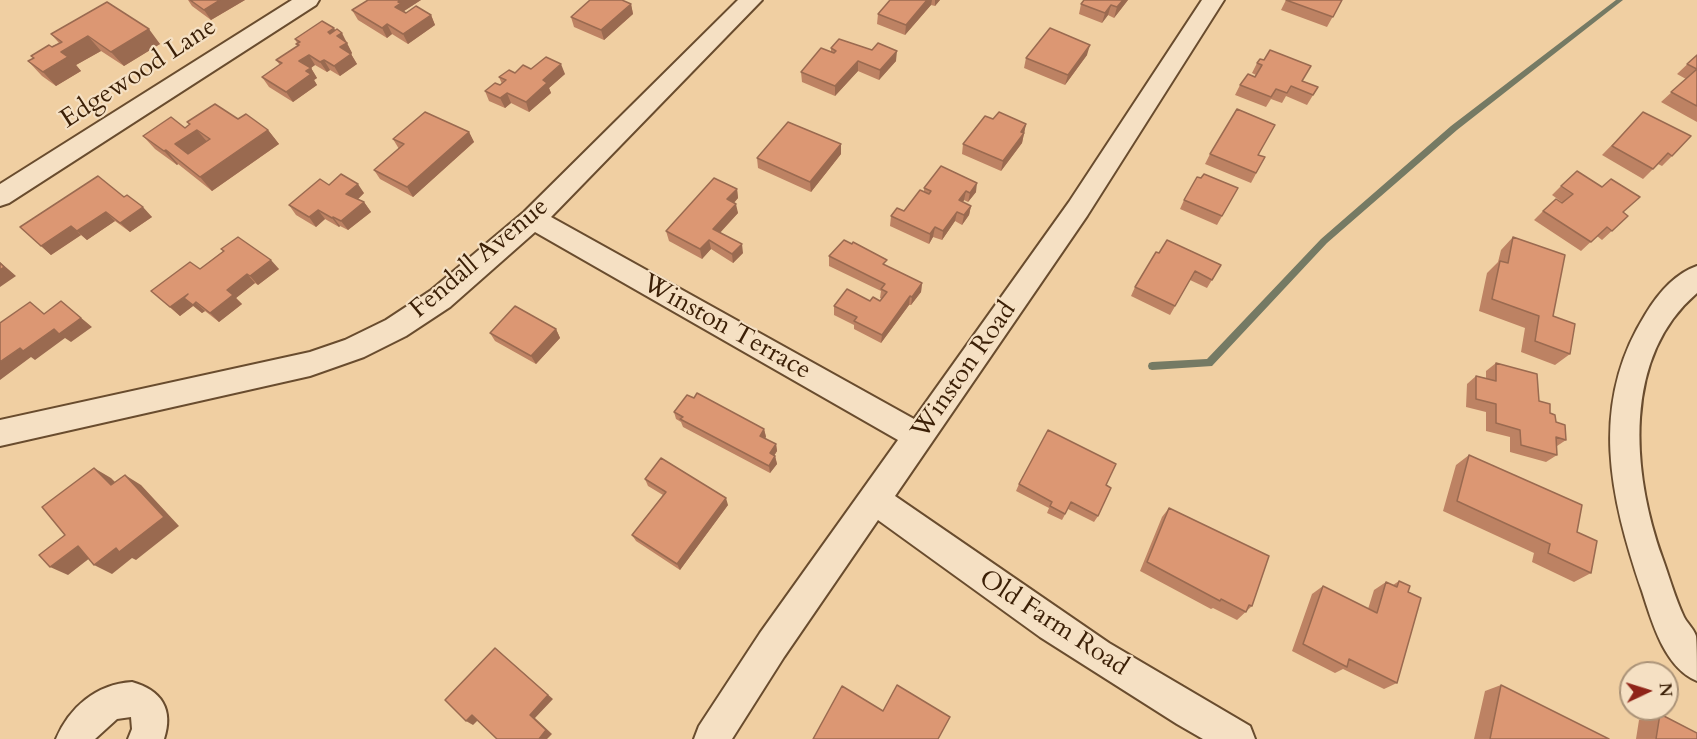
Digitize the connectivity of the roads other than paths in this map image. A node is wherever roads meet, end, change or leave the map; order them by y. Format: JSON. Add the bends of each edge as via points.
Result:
{"nodes":[{"id":1,"x":308,"y":0,"type":"edge"},
{"id":2,"x":751,"y":0,"type":"edge"},
{"id":3,"x":1213,"y":0,"type":"edge"},
{"id":4,"x":0,"y":196,"type":"edge"},
{"id":5,"x":533,"y":219,"type":"junction"},
{"id":6,"x":1697,"y":277,"type":"edge"},
{"id":7,"x":0,"y":433,"type":"edge"},
{"id":8,"x":919,"y":437,"type":"junction"},
{"id":9,"x":875,"y":500,"type":"junction"},
{"id":10,"x":1697,"y":664,"type":"edge"},
{"id":11,"x":74,"y":739,"type":"edge"},
{"id":12,"x":146,"y":739,"type":"edge"},
{"id":13,"x":712,"y":739,"type":"edge"},
{"id":14,"x":1237,"y":739,"type":"edge"}],
"edges":[{"from":1,"to":4,"type":"street","name":"Edgewood Lane"},
{"from":2,"to":5,"type":"street","name":"Fendall Avenue"},
{"from":3,"to":8,"type":"street","name":"Winston Road","via":[[1078,209]]},
{"from":5,"to":7,"type":"street","name":"Fendall Avenue","via":[[440,299],[354,349],[310,364]]},
{"from":5,"to":8,"type":"street","name":"Winston Terrace"},
{"from":6,"to":10,"type":"street","via":[[1664,308],[1640,350],[1628,391],[1624,439],[1628,492],[1642,552],[1674,631]]},
{"from":8,"to":9,"type":"street","name":"Winston Road"},
{"from":9,"to":13,"type":"street","name":"Winston Road","via":[[772,645]]},
{"from":9,"to":14,"type":"street","name":"Old Farm Road","via":[[1006,596]]},
{"from":11,"to":12,"type":"street","via":[[82,725],[110,704],[129,699],[144,703],[151,713]]}]}
